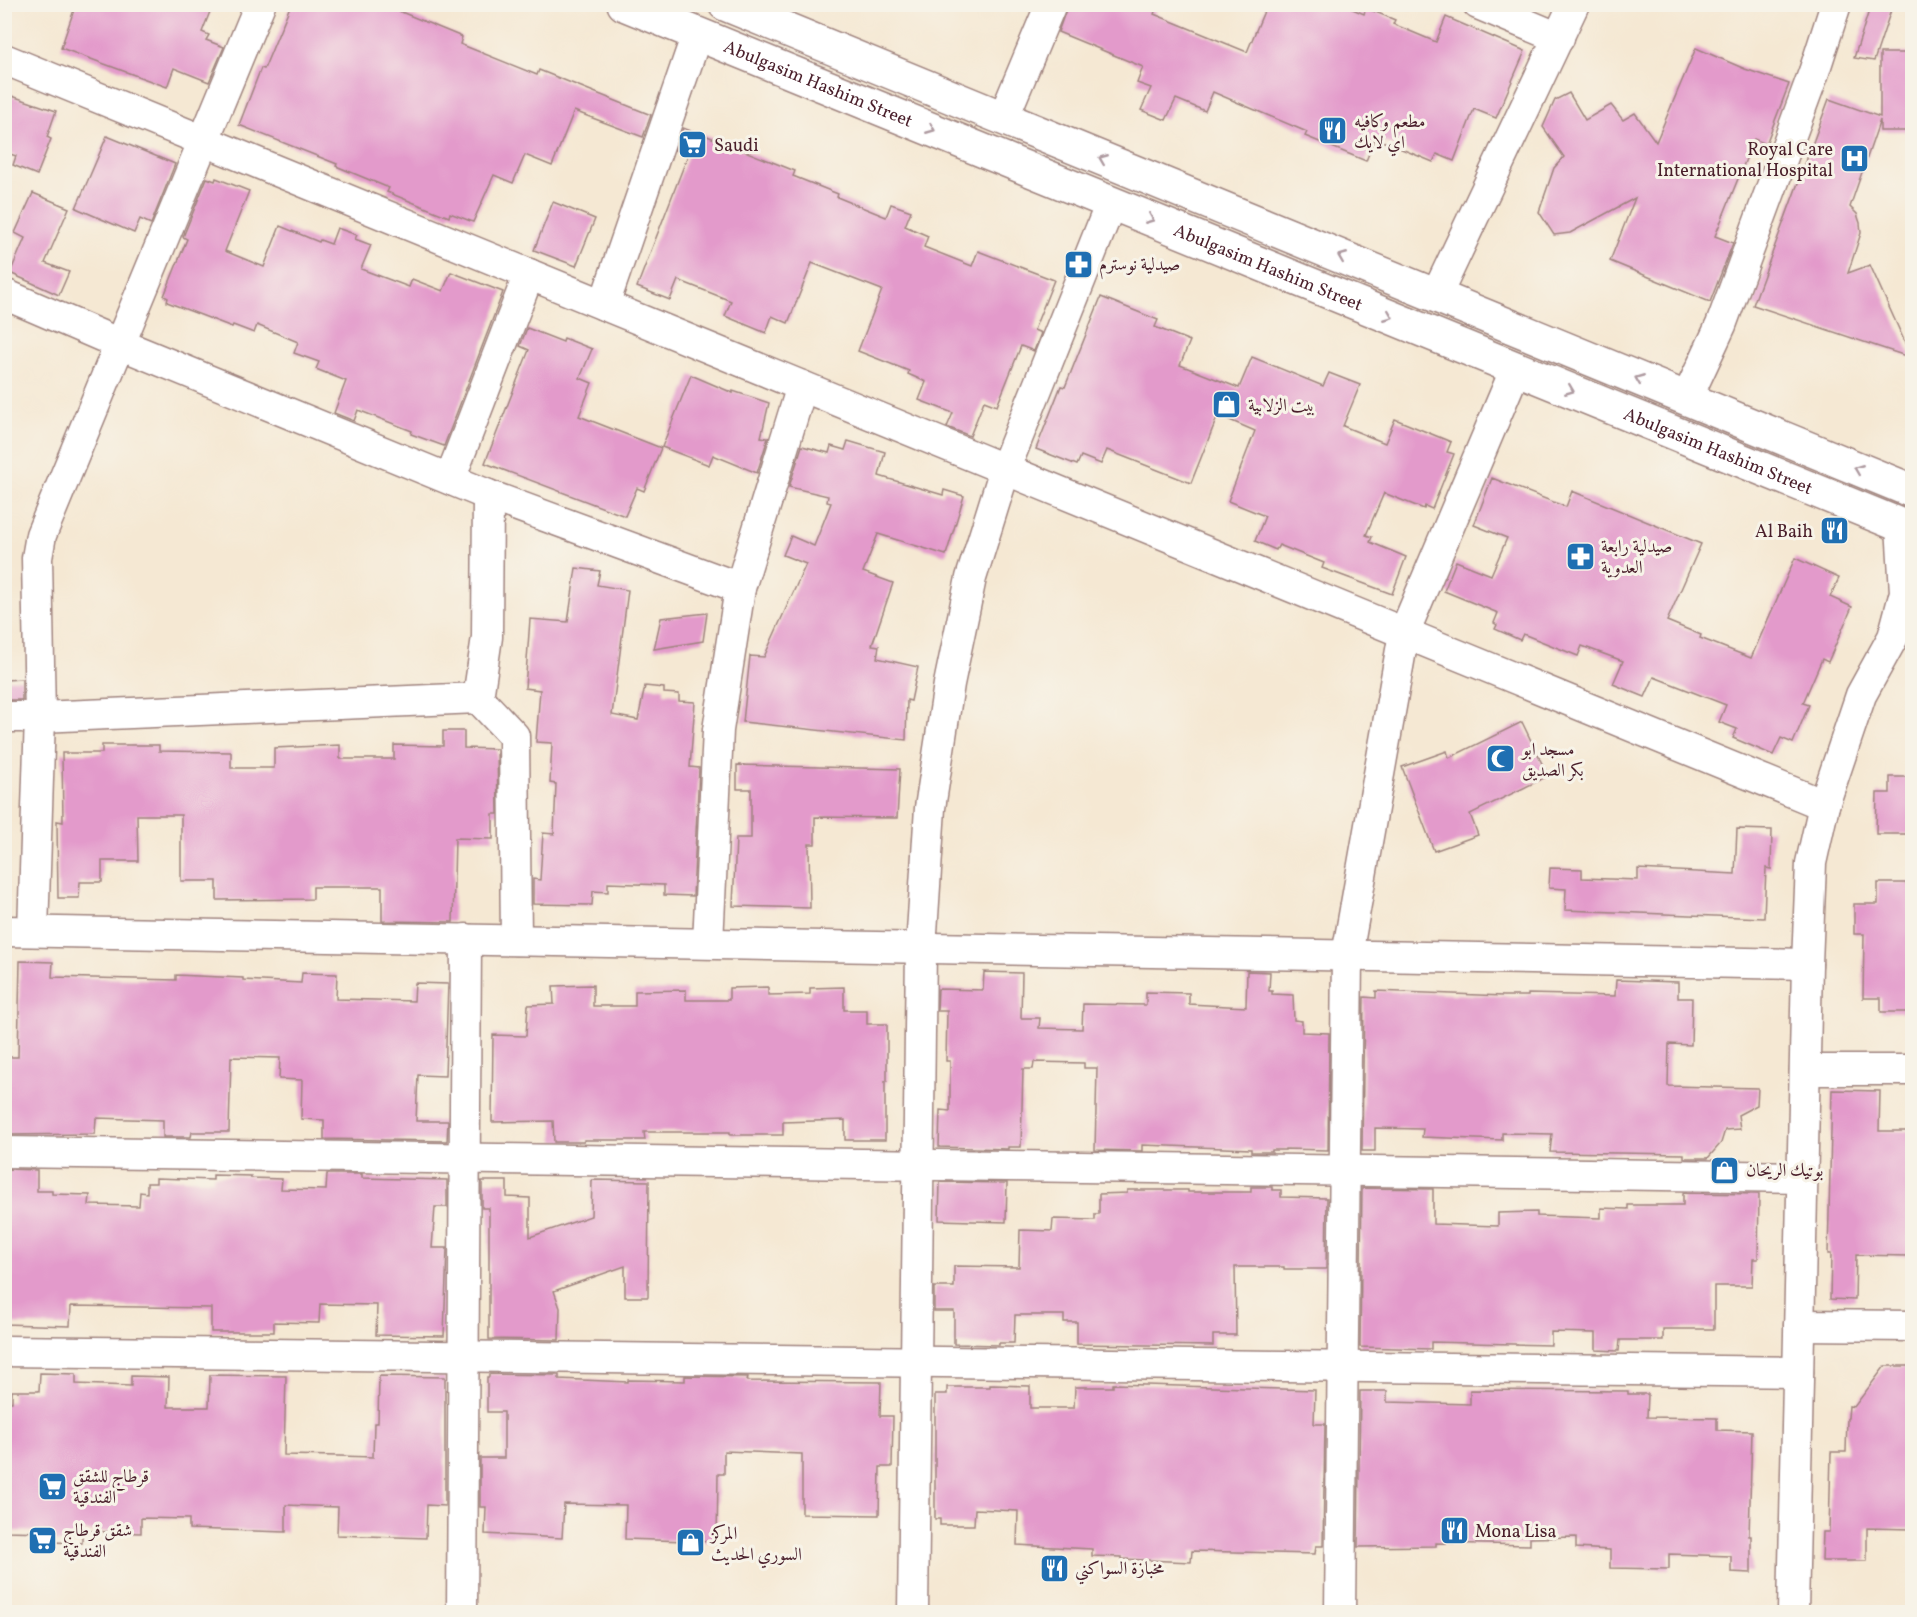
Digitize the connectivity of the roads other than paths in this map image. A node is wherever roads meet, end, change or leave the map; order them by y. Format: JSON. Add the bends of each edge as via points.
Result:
{"nodes":[{"id":1,"x":260,"y":4,"type":"edge"},
{"id":2,"x":624,"y":4,"type":"edge"},
{"id":3,"x":725,"y":4,"type":"edge"},
{"id":4,"x":1051,"y":4,"type":"edge"},
{"id":5,"x":1478,"y":4,"type":"edge"},
{"id":6,"x":1574,"y":4,"type":"edge"},
{"id":7,"x":1836,"y":4,"type":"edge"},
{"id":8,"x":697,"y":34,"type":"junction"},
{"id":9,"x":1559,"y":38,"type":"junction"},
{"id":10,"x":4,"y":59,"type":"edge"},
{"id":11,"x":1003,"y":119,"type":"junction"},
{"id":12,"x":203,"y":141,"type":"junction"},
{"id":13,"x":1111,"y":203,"type":"junction"},
{"id":14,"x":529,"y":274,"type":"junction"},
{"id":15,"x":4,"y":294,"type":"edge"},
{"id":16,"x":1436,"y":296,"type":"junction"},
{"id":17,"x":604,"y":305,"type":"junction"},
{"id":18,"x":120,"y":344,"type":"junction"},
{"id":19,"x":1516,"y":368,"type":"junction"},
{"id":20,"x":802,"y":386,"type":"junction"},
{"id":21,"x":1687,"y":398,"type":"junction"},
{"id":22,"x":1005,"y":469,"type":"junction"},
{"id":23,"x":450,"y":479,"type":"junction"},
{"id":24,"x":1912,"y":491,"type":"edge"},
{"id":25,"x":488,"y":495,"type":"junction"},
{"id":26,"x":1907,"y":527,"type":"edge"},
{"id":27,"x":740,"y":588,"type":"junction"},
{"id":28,"x":1404,"y":633,"type":"junction"},
{"id":29,"x":478,"y":698,"type":"junction"},
{"id":30,"x":4,"y":717,"type":"edge"},
{"id":31,"x":40,"y":717,"type":"junction"},
{"id":32,"x":1824,"y":805,"type":"junction"},
{"id":33,"x":19,"y":931,"type":"edge"},
{"id":34,"x":466,"y":939,"type":"junction"},
{"id":35,"x":516,"y":940,"type":"junction"},
{"id":36,"x":708,"y":944,"type":"junction"},
{"id":37,"x":921,"y":948,"type":"junction"},
{"id":38,"x":1347,"y":955,"type":"junction"},
{"id":39,"x":1807,"y":964,"type":"junction"},
{"id":40,"x":1805,"y":1070,"type":"junction"},
{"id":41,"x":1912,"y":1070,"type":"edge"},
{"id":42,"x":4,"y":1152,"type":"edge"},
{"id":43,"x":464,"y":1158,"type":"junction"},
{"id":44,"x":918,"y":1165,"type":"junction"},
{"id":45,"x":1345,"y":1170,"type":"junction"},
{"id":46,"x":1803,"y":1177,"type":"junction"},
{"id":47,"x":1799,"y":1324,"type":"junction"},
{"id":48,"x":1912,"y":1326,"type":"edge"},
{"id":49,"x":4,"y":1351,"type":"edge"},
{"id":50,"x":464,"y":1357,"type":"junction"},
{"id":51,"x":916,"y":1362,"type":"junction"},
{"id":52,"x":1342,"y":1367,"type":"junction"},
{"id":53,"x":1798,"y":1372,"type":"junction"},
{"id":54,"x":462,"y":1612,"type":"edge"},
{"id":55,"x":913,"y":1612,"type":"edge"},
{"id":56,"x":1340,"y":1612,"type":"edge"},
{"id":57,"x":1793,"y":1612,"type":"edge"}],
"edges":[{"from":1,"to":12,"type":"street"},
{"from":2,"to":8,"type":"main road","name":"Abulgasim Hashim Street"},
{"from":3,"to":11,"type":"main road","name":"Abulgasim Hashim Street"},
{"from":4,"to":11,"type":"street"},
{"from":5,"to":9,"type":"street"},
{"from":6,"to":9,"type":"street"},
{"from":7,"to":21,"type":"street","via":[[1721,325]]},
{"from":8,"to":13,"type":"main road","name":"Abulgasim Hashim Street","one_way":true},
{"from":8,"to":17,"type":"street"},
{"from":9,"to":16,"type":"street"},
{"from":10,"to":12,"type":"street"},
{"from":16,"to":11,"type":"main road","name":"Abulgasim Hashim Street","one_way":true},
{"from":12,"to":14,"type":"street"},
{"from":12,"to":18,"type":"street"},
{"from":13,"to":19,"type":"main road","name":"Abulgasim Hashim Street","one_way":true},
{"from":13,"to":22,"type":"street"},
{"from":14,"to":17,"type":"street"},
{"from":14,"to":23,"type":"street"},
{"from":15,"to":18,"type":"street"},
{"from":21,"to":16,"type":"main road","name":"Abulgasim Hashim Street","one_way":true},
{"from":17,"to":20,"type":"street"},
{"from":18,"to":23,"type":"street"},
{"from":18,"to":31,"type":"street","via":[[41,535],[37,558]]},
{"from":19,"to":26,"type":"main road","name":"Abulgasim Hashim Street","one_way":true},
{"from":19,"to":28,"type":"street"},
{"from":20,"to":22,"type":"street"},
{"from":20,"to":27,"type":"street"},
{"from":24,"to":21,"type":"main road","name":"Abulgasim Hashim Street","one_way":true},
{"from":22,"to":28,"type":"street"},
{"from":22,"to":37,"type":"street","via":[[970,578],[950,684],[930,808]]},
{"from":23,"to":25,"type":"street"},
{"from":25,"to":27,"type":"street"},
{"from":25,"to":29,"type":"street","via":[[487,637]]},
{"from":26,"to":32,"type":"street","via":[[1905,592],[1893,638],[1861,695]]},
{"from":27,"to":36,"type":"street","via":[[718,730]]},
{"from":28,"to":32,"type":"street"},
{"from":28,"to":38,"type":"street"},
{"from":29,"to":31,"type":"street"},
{"from":29,"to":35,"type":"street","via":[[514,736]]},
{"from":30,"to":31,"type":"street"},
{"from":31,"to":33,"type":"street"},
{"from":32,"to":39,"type":"street","via":[[1811,863]]},
{"from":33,"to":34,"type":"street"},
{"from":34,"to":35,"type":"street"},
{"from":34,"to":43,"type":"street"},
{"from":35,"to":36,"type":"street"},
{"from":36,"to":37,"type":"street"},
{"from":37,"to":38,"type":"street"},
{"from":37,"to":44,"type":"street"},
{"from":38,"to":39,"type":"street"},
{"from":38,"to":45,"type":"street"},
{"from":39,"to":40,"type":"street"},
{"from":40,"to":41,"type":"street"},
{"from":40,"to":46,"type":"street"},
{"from":42,"to":43,"type":"street"},
{"from":43,"to":44,"type":"street"},
{"from":43,"to":50,"type":"street"},
{"from":44,"to":45,"type":"street"},
{"from":44,"to":51,"type":"street"},
{"from":45,"to":46,"type":"street"},
{"from":45,"to":52,"type":"street"},
{"from":46,"to":47,"type":"street"},
{"from":47,"to":48,"type":"street"},
{"from":47,"to":53,"type":"street"},
{"from":49,"to":50,"type":"street"},
{"from":50,"to":51,"type":"street"},
{"from":50,"to":54,"type":"street"},
{"from":51,"to":52,"type":"street"},
{"from":51,"to":55,"type":"street"},
{"from":52,"to":53,"type":"street"},
{"from":52,"to":56,"type":"street"},
{"from":53,"to":57,"type":"street"}]}
